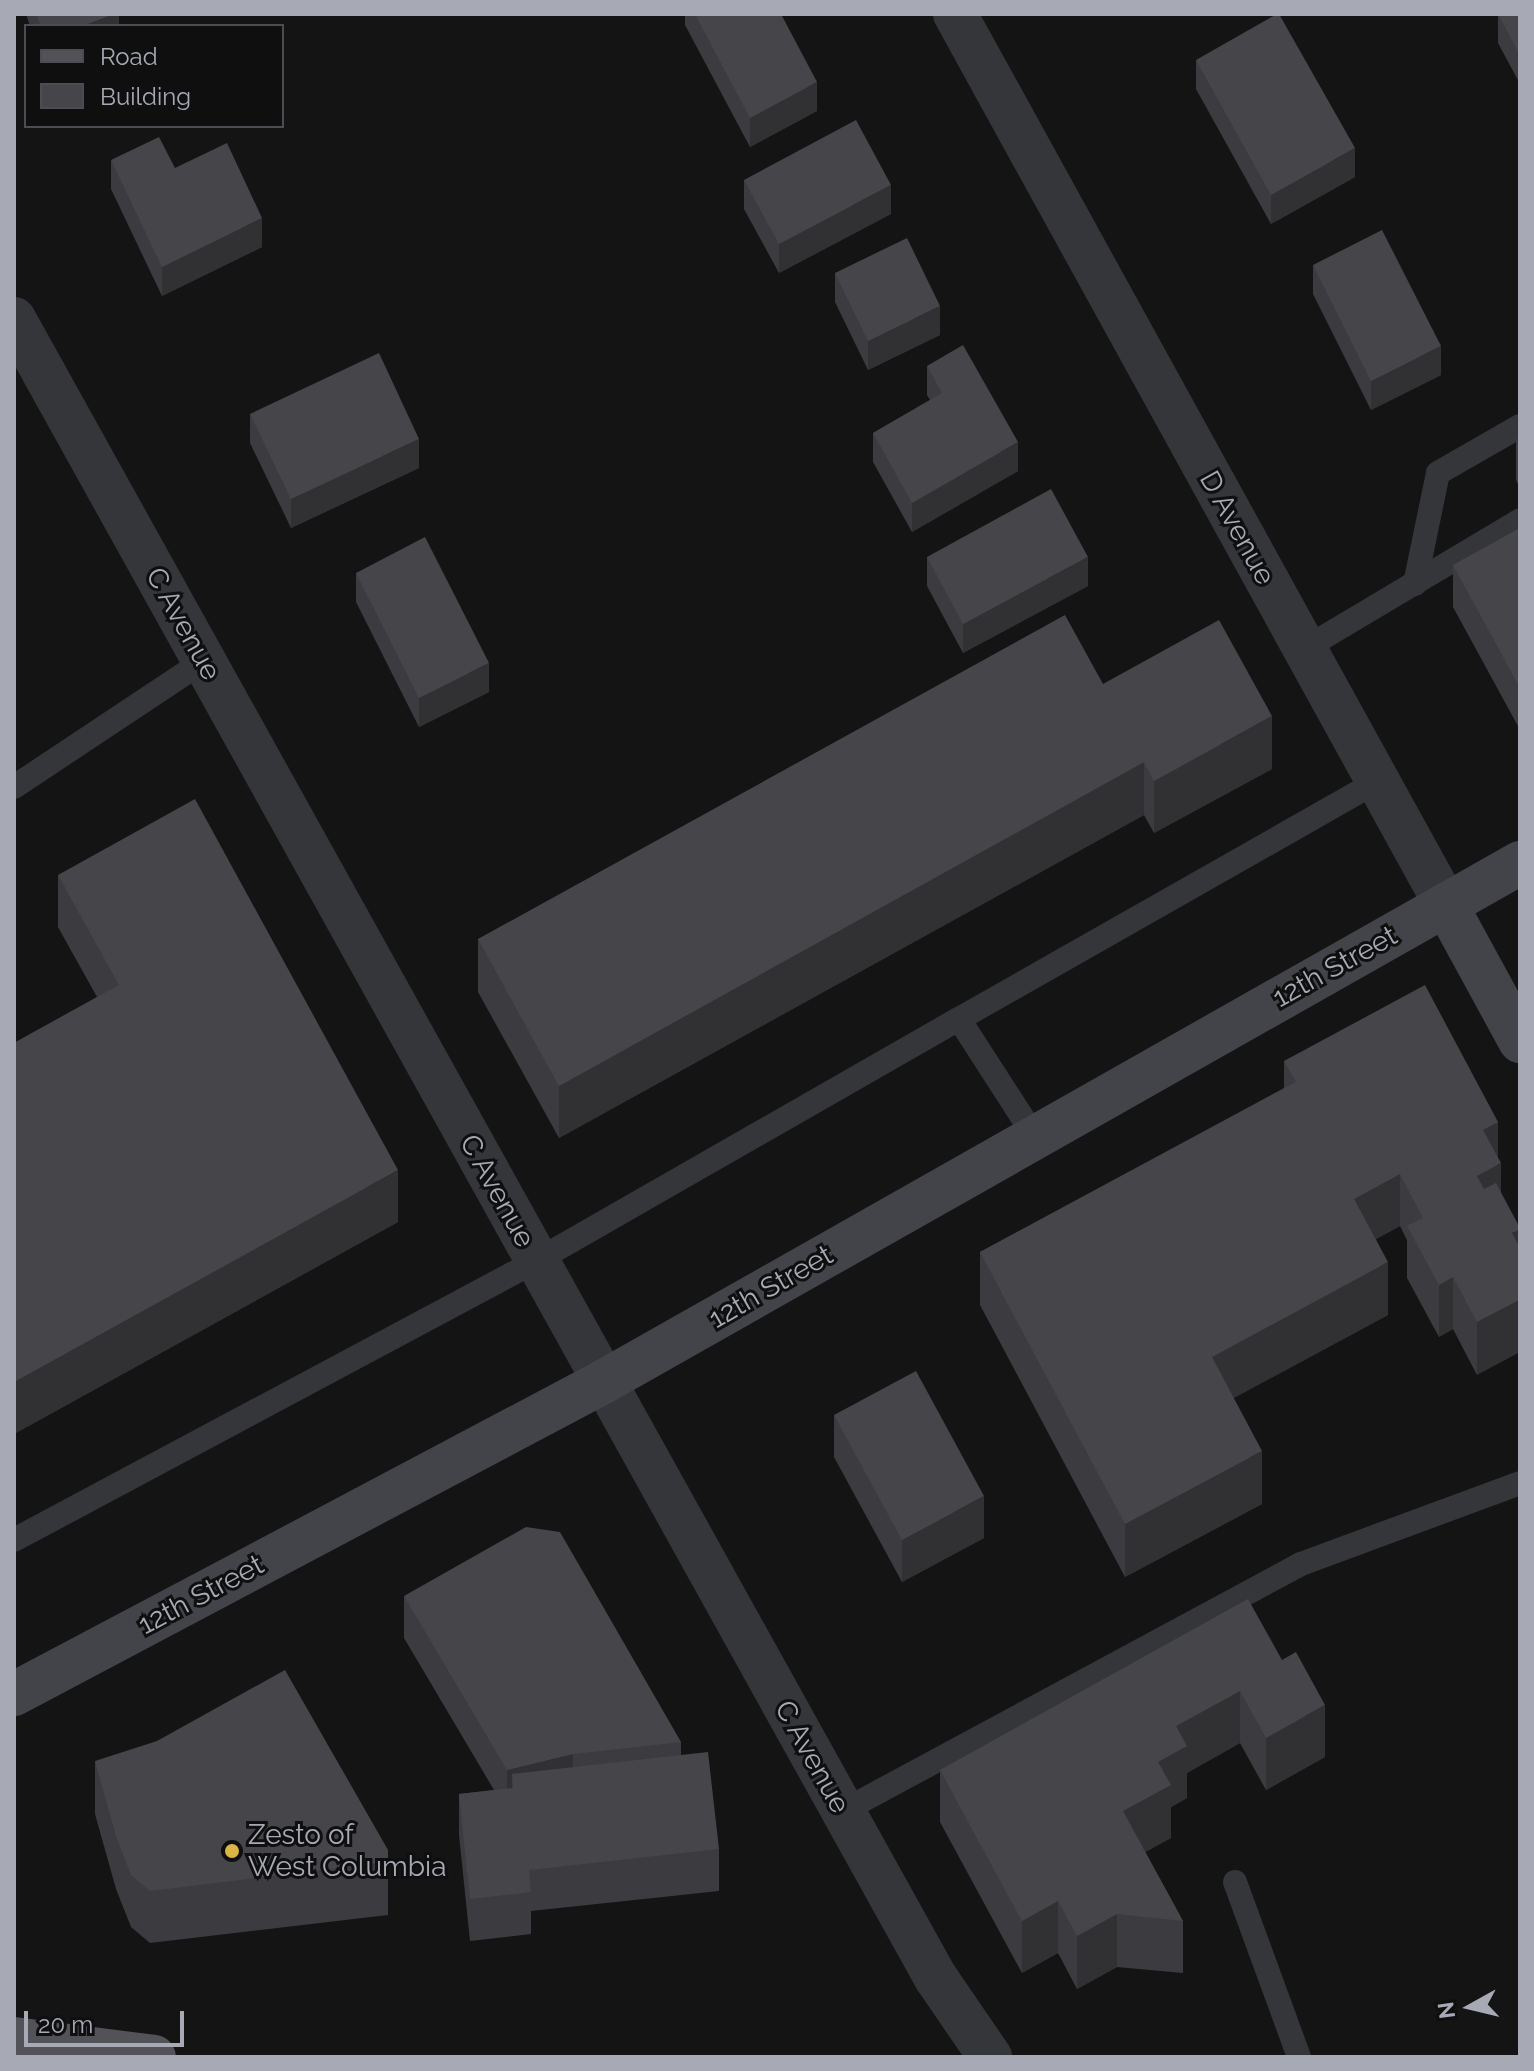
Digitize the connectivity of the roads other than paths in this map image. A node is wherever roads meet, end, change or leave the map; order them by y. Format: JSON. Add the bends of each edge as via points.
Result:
{"nodes":[{"id":1,"x":955,"y":14,"type":"edge"},
{"id":2,"x":14,"y":319,"type":"edge"},
{"id":3,"x":1520,"y":426,"type":"edge"},
{"id":4,"x":1520,"y":520,"type":"edge"},
{"id":5,"x":1415,"y":584,"type":"junction"},
{"id":6,"x":1304,"y":649,"type":"junction"},
{"id":7,"x":204,"y":661,"type":"junction"},
{"id":8,"x":1378,"y":781,"type":"junction"},
{"id":9,"x":14,"y":787,"type":"edge"},
{"id":10,"x":1520,"y":863,"type":"edge"},
{"id":11,"x":1446,"y":905,"type":"junction"},
{"id":12,"x":959,"y":1019,"type":"junction"},
{"id":13,"x":1520,"y":1041,"type":"edge"},
{"id":14,"x":1035,"y":1137,"type":"junction"},
{"id":15,"x":536,"y":1261,"type":"junction"},
{"id":16,"x":603,"y":1382,"type":"junction"},
{"id":17,"x":1520,"y":1483,"type":"edge"},
{"id":18,"x":14,"y":1540,"type":"edge"},
{"id":19,"x":14,"y":1694,"type":"edge"},
{"id":20,"x":843,"y":1811,"type":"junction"},
{"id":21,"x":1235,"y":1882,"type":"dead end"},
{"id":22,"x":14,"y":2039,"type":"edge"},
{"id":23,"x":154,"y":2057,"type":"edge"},
{"id":24,"x":990,"y":2057,"type":"edge"},
{"id":25,"x":1299,"y":2057,"type":"edge"}],
"edges":[{"from":1,"to":6,"type":"street","name":"D Avenue"},
{"from":2,"to":7,"type":"street","name":"C Avenue"},
{"from":3,"to":5,"type":"lane","via":[[1438,473]]},
{"from":4,"to":5,"type":"lane"},
{"from":5,"to":6,"type":"lane"},
{"from":6,"to":8,"type":"street","name":"D Avenue"},
{"from":7,"to":9,"type":"lane"},
{"from":7,"to":15,"type":"street","name":"C Avenue"},
{"from":8,"to":11,"type":"street","name":"D Avenue"},
{"from":8,"to":12,"type":"lane"},
{"from":10,"to":11,"type":"main road","name":"12th Street"},
{"from":11,"to":13,"type":"main road","name":"D Avenue"},
{"from":11,"to":14,"type":"main road","name":"12th Street"},
{"from":12,"to":14,"type":"lane"},
{"from":12,"to":15,"type":"lane"},
{"from":14,"to":16,"type":"main road","name":"12th Street"},
{"from":15,"to":16,"type":"street","name":"C Avenue"},
{"from":15,"to":18,"type":"lane"},
{"from":16,"to":19,"type":"main road","name":"12th Street"},
{"from":16,"to":20,"type":"street","name":"C Avenue"},
{"from":17,"to":20,"type":"lane","via":[[1301,1564]]},
{"from":20,"to":24,"type":"street","name":"C Avenue","via":[[936,1978]]},
{"from":21,"to":25,"type":"lane"},
{"from":22,"to":23,"type":"main road"}]}
